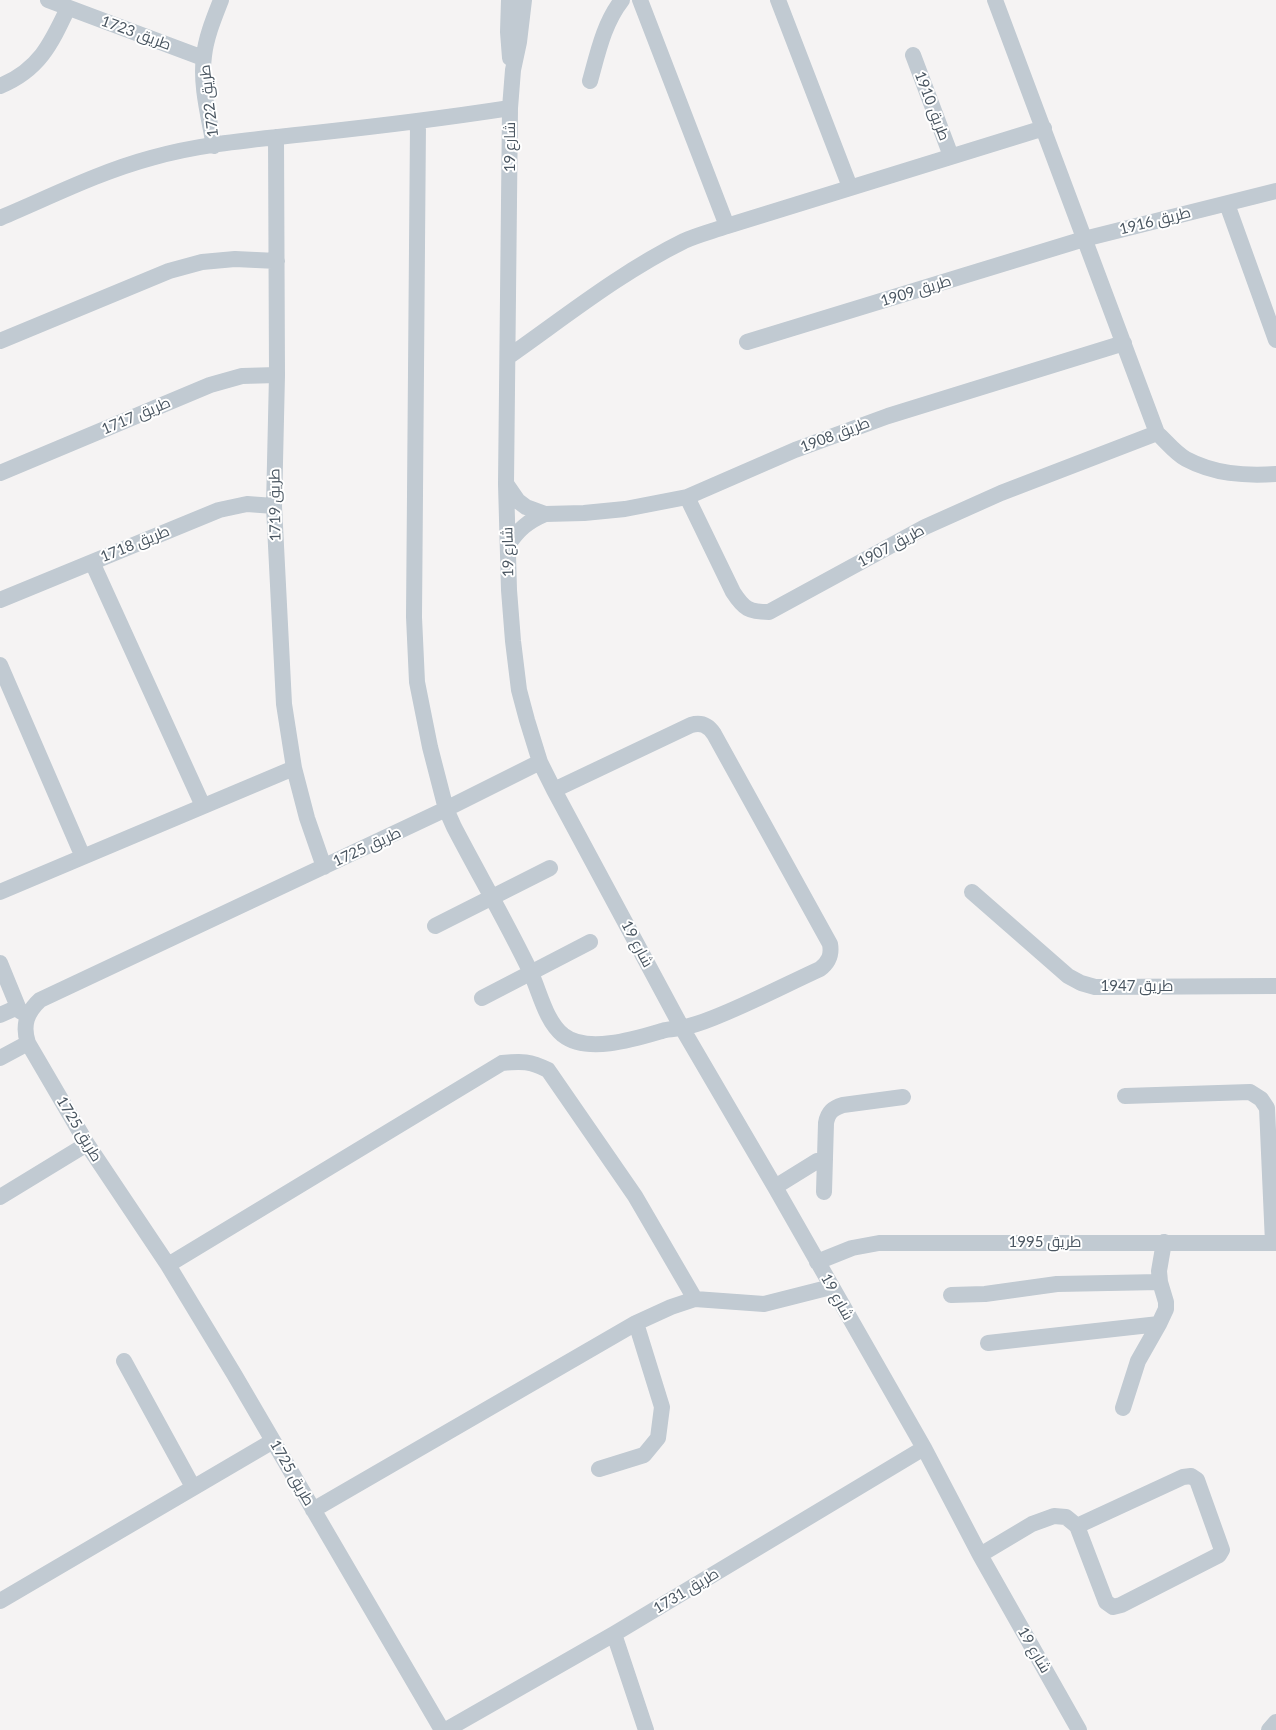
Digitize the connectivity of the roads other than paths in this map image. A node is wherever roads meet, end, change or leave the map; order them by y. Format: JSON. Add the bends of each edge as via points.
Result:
{"nodes":[{"id":1,"x":48,"y":0,"type":"edge"},
{"id":2,"x":221,"y":0,"type":"edge"},
{"id":3,"x":622,"y":0,"type":"edge"},
{"id":4,"x":640,"y":0,"type":"edge"},
{"id":5,"x":778,"y":0,"type":"edge"},
{"id":6,"x":996,"y":0,"type":"edge"},
{"id":7,"x":516,"y":2,"type":"edge"},
{"id":8,"x":68,"y":8,"type":"junction"},
{"id":9,"x":913,"y":55,"type":"dead end"},
{"id":10,"x":203,"y":58,"type":"junction"},
{"id":11,"x":590,"y":81,"type":"dead end"},
{"id":12,"x":0,"y":86,"type":"edge"},
{"id":13,"x":510,"y":108,"type":"junction"},
{"id":14,"x":418,"y":122,"type":"junction"},
{"id":15,"x":1044,"y":128,"type":"junction"},
{"id":16,"x":276,"y":137,"type":"junction"},
{"id":17,"x":214,"y":146,"type":"junction"},
{"id":18,"x":951,"y":156,"type":"junction"},
{"id":19,"x":850,"y":187,"type":"junction"},
{"id":20,"x":1276,"y":191,"type":"edge"},
{"id":21,"x":1226,"y":204,"type":"junction"},
{"id":22,"x":0,"y":218,"type":"edge"},
{"id":23,"x":727,"y":226,"type":"junction"},
{"id":24,"x":1084,"y":239,"type":"junction"},
{"id":25,"x":277,"y":261,"type":"junction"},
{"id":26,"x":1276,"y":340,"type":"edge"},
{"id":27,"x":0,"y":341,"type":"edge"},
{"id":28,"x":747,"y":342,"type":"dead end"},
{"id":29,"x":1124,"y":342,"type":"junction"},
{"id":30,"x":508,"y":357,"type":"junction"},
{"id":31,"x":277,"y":375,"type":"junction"},
{"id":32,"x":1157,"y":433,"type":"junction"},
{"id":33,"x":0,"y":473,"type":"edge"},
{"id":34,"x":1276,"y":474,"type":"edge"},
{"id":35,"x":506,"y":484,"type":"junction"},
{"id":36,"x":687,"y":497,"type":"junction"},
{"id":37,"x":274,"y":506,"type":"junction"},
{"id":38,"x":544,"y":514,"type":"junction"},
{"id":39,"x":508,"y":545,"type":"junction"},
{"id":40,"x":92,"y":562,"type":"junction"},
{"id":41,"x":0,"y":600,"type":"edge"},
{"id":42,"x":0,"y":665,"type":"edge"},
{"id":43,"x":540,"y":762,"type":"junction"},
{"id":44,"x":294,"y":768,"type":"junction"},
{"id":45,"x":554,"y":790,"type":"junction"},
{"id":46,"x":203,"y":806,"type":"junction"},
{"id":47,"x":446,"y":809,"type":"junction"},
{"id":48,"x":84,"y":857,"type":"junction"},
{"id":49,"x":324,"y":867,"type":"junction"},
{"id":50,"x":550,"y":868,"type":"dead end"},
{"id":51,"x":0,"y":892,"type":"edge"},
{"id":52,"x":972,"y":892,"type":"dead end"},
{"id":53,"x":491,"y":898,"type":"junction"},
{"id":54,"x":435,"y":926,"type":"dead end"},
{"id":55,"x":590,"y":942,"type":"dead end"},
{"id":56,"x":0,"y":963,"type":"edge"},
{"id":57,"x":531,"y":973,"type":"junction"},
{"id":58,"x":1276,"y":986,"type":"edge"},
{"id":59,"x":482,"y":998,"type":"dead end"},
{"id":60,"x":23,"y":1011,"type":"junction"},
{"id":61,"x":0,"y":1015,"type":"edge"},
{"id":62,"x":682,"y":1028,"type":"junction"},
{"id":63,"x":28,"y":1043,"type":"junction"},
{"id":64,"x":0,"y":1058,"type":"edge"},
{"id":65,"x":902,"y":1096,"type":"dead end"},
{"id":66,"x":1125,"y":1096,"type":"dead end"},
{"id":67,"x":87,"y":1144,"type":"junction"},
{"id":68,"x":825,"y":1160,"type":"junction"},
{"id":69,"x":775,"y":1187,"type":"junction"},
{"id":70,"x":824,"y":1192,"type":"dead end"},
{"id":71,"x":0,"y":1196,"type":"edge"},
{"id":72,"x":1164,"y":1242,"type":"junction"},
{"id":73,"x":1274,"y":1243,"type":"edge"},
{"id":74,"x":818,"y":1262,"type":"junction"},
{"id":75,"x":168,"y":1265,"type":"junction"},
{"id":76,"x":1160,"y":1282,"type":"junction"},
{"id":77,"x":831,"y":1287,"type":"junction"},
{"id":78,"x":950,"y":1295,"type":"dead end"},
{"id":79,"x":695,"y":1299,"type":"junction"},
{"id":80,"x":636,"y":1323,"type":"junction"},
{"id":81,"x":1159,"y":1324,"type":"junction"},
{"id":82,"x":988,"y":1344,"type":"dead end"},
{"id":83,"x":124,"y":1361,"type":"dead end"},
{"id":84,"x":1123,"y":1408,"type":"dead end"},
{"id":85,"x":273,"y":1441,"type":"junction"},
{"id":86,"x":924,"y":1448,"type":"junction"},
{"id":87,"x":599,"y":1469,"type":"dead end"},
{"id":88,"x":193,"y":1488,"type":"junction"},
{"id":89,"x":314,"y":1510,"type":"junction"},
{"id":90,"x":1077,"y":1526,"type":"junction"},
{"id":91,"x":980,"y":1555,"type":"junction"},
{"id":92,"x":0,"y":1601,"type":"edge"},
{"id":93,"x":614,"y":1634,"type":"junction"},
{"id":94,"x":1276,"y":1722,"type":"edge"},
{"id":95,"x":444,"y":1730,"type":"edge"},
{"id":96,"x":646,"y":1730,"type":"edge"},
{"id":97,"x":1080,"y":1730,"type":"edge"},
{"id":98,"x":1268,"y":1730,"type":"edge"}],
"edges":[{"from":1,"to":8,"type":"street","name":"طريق 1723"},
{"from":2,"to":10,"type":"street","name":"طريق 1722"},
{"from":3,"to":11,"type":"street","via":[[609,20]]},
{"from":4,"to":23,"type":"street"},
{"from":5,"to":19,"type":"street"},
{"from":6,"to":15,"type":"street"},
{"from":7,"to":13,"type":"street","name":"شارع 19","via":[[509,42],[513,70]]},
{"from":8,"to":10,"type":"street","name":"طريق 1723"},
{"from":8,"to":12,"type":"street","via":[[42,57],[22,75]]},
{"from":9,"to":18,"type":"street","name":"طريق 1910"},
{"from":10,"to":17,"type":"street","name":"طريق 1722","via":[[204,89]]},
{"from":13,"to":14,"type":"street"},
{"from":13,"to":30,"type":"street","name":"شارع 19"},
{"from":14,"to":16,"type":"street"},
{"from":14,"to":47,"type":"street","via":[[414,617],[417,682]]},
{"from":15,"to":18,"type":"street"},
{"from":15,"to":24,"type":"street"},
{"from":16,"to":17,"type":"street"},
{"from":16,"to":25,"type":"street","name":"طريق 1719"},
{"from":17,"to":22,"type":"street","via":[[160,155],[120,167]]},
{"from":18,"to":19,"type":"street"},
{"from":19,"to":23,"type":"street"},
{"from":20,"to":21,"type":"street","name":"طريق 1916"},
{"from":21,"to":24,"type":"street","name":"طريق 1916"},
{"from":21,"to":26,"type":"street"},
{"from":23,"to":30,"type":"street","via":[[686,240],[656,256]]},
{"from":24,"to":28,"type":"street","name":"طريق 1909"},
{"from":24,"to":29,"type":"street"},
{"from":25,"to":27,"type":"street","via":[[235,259],[202,262],[169,271]]},
{"from":25,"to":31,"type":"street","name":"طريق 1719"},
{"from":29,"to":32,"type":"street"},
{"from":29,"to":36,"type":"street","name":"طريق 1908","via":[[888,416],[795,450]]},
{"from":30,"to":35,"type":"street","name":"شارع 19"},
{"from":31,"to":33,"type":"street","name":"طريق 1717","via":[[242,376],[210,384]]},
{"from":31,"to":37,"type":"street","name":"طريق 1719"},
{"from":32,"to":34,"type":"street","via":[[1184,458],[1211,470],[1240,475]]},
{"from":32,"to":36,"type":"street","name":"طريق 1907","via":[[933,523],[769,612],[754,612],[741,605]]},
{"from":35,"to":38,"type":"street","name":"طريق 1908","via":[[518,501]]},
{"from":35,"to":39,"type":"street","name":"شارع 19"},
{"from":36,"to":38,"type":"street","name":"طريق 1908","via":[[625,509]]},
{"from":37,"to":40,"type":"street","name":"طريق 1718","via":[[246,504],[219,510]]},
{"from":37,"to":44,"type":"street","name":"طريق 1719","via":[[284,704]]},
{"from":38,"to":39,"type":"street","name":"طريق 1908","via":[[523,526]]},
{"from":39,"to":43,"type":"street","name":"شارع 19","via":[[511,615],[520,690]]},
{"from":40,"to":41,"type":"street","name":"طريق 1718"},
{"from":40,"to":46,"type":"street"},
{"from":42,"to":48,"type":"street"},
{"from":43,"to":45,"type":"street","name":"شارع 19"},
{"from":43,"to":47,"type":"street","name":"طريق 1725"},
{"from":44,"to":46,"type":"street"},
{"from":44,"to":49,"type":"street","name":"طريق 1719"},
{"from":45,"to":62,"type":"street","name":"شارع 19"},
{"from":45,"to":62,"type":"street","via":[[691,725],[707,726],[827,938],[830,955],[820,969],[714,1018]]},
{"from":46,"to":48,"type":"street"},
{"from":47,"to":49,"type":"street","name":"طريق 1725"},
{"from":47,"to":53,"type":"street"},
{"from":48,"to":51,"type":"street"},
{"from":49,"to":60,"type":"street","name":"طريق 1725","via":[[49,995]]},
{"from":50,"to":53,"type":"street"},
{"from":52,"to":58,"type":"street","name":"طريق 1947","via":[[1068,976],[1081,983],[1110,987]]},
{"from":53,"to":54,"type":"street"},
{"from":53,"to":57,"type":"street"},
{"from":55,"to":57,"type":"street"},
{"from":56,"to":60,"type":"street"},
{"from":57,"to":59,"type":"street"},
{"from":57,"to":62,"type":"street","via":[[550,1019],[563,1035],[572,1040],[594,1044]]},
{"from":60,"to":61,"type":"street"},
{"from":60,"to":63,"type":"street","name":"طريق 1725"},
{"from":62,"to":69,"type":"street","name":"شارع 19"},
{"from":63,"to":64,"type":"street"},
{"from":63,"to":67,"type":"street","name":"طريق 1725"},
{"from":65,"to":68,"type":"street","via":[[843,1105],[832,1110],[826,1123]]},
{"from":66,"to":73,"type":"street","via":[[1250,1092],[1261,1099],[1267,1108]]},
{"from":67,"to":71,"type":"street"},
{"from":67,"to":75,"type":"street","name":"طريق 1725"},
{"from":68,"to":69,"type":"street","via":[[815,1162]]},
{"from":68,"to":70,"type":"street"},
{"from":69,"to":74,"type":"street","name":"شارع 19"},
{"from":72,"to":73,"type":"street","name":"طريق 1995"},
{"from":72,"to":74,"type":"street","name":"طريق 1995","via":[[879,1243],[852,1248]]},
{"from":72,"to":76,"type":"street"},
{"from":74,"to":77,"type":"street","name":"شارع 19"},
{"from":75,"to":79,"type":"street","via":[[502,1063],[522,1061],[548,1070],[635,1196]]},
{"from":75,"to":85,"type":"street","name":"طريق 1725"},
{"from":76,"to":78,"type":"street","via":[[1057,1284],[991,1294]]},
{"from":76,"to":81,"type":"street","via":[[1166,1309]]},
{"from":77,"to":79,"type":"street","via":[[764,1304]]},
{"from":77,"to":86,"type":"street","name":"شارع 19"},
{"from":79,"to":80,"type":"street"},
{"from":80,"to":87,"type":"street","via":[[662,1406],[658,1438],[644,1455]]},
{"from":80,"to":89,"type":"street"},
{"from":81,"to":82,"type":"street"},
{"from":81,"to":84,"type":"street","via":[[1138,1361]]},
{"from":83,"to":88,"type":"street"},
{"from":85,"to":88,"type":"street"},
{"from":85,"to":89,"type":"street","name":"طريق 1725"},
{"from":86,"to":91,"type":"street","name":"شارع 19"},
{"from":86,"to":93,"type":"street","name":"طريق 1731"},
{"from":88,"to":92,"type":"street"},
{"from":89,"to":95,"type":"street","name":"طريق 1725"},
{"from":90,"to":90,"type":"street","via":[[1191,1476],[1197,1480],[1222,1550],[1219,1555],[1121,1605],[1112,1606],[1106,1602]]},
{"from":90,"to":91,"type":"street","via":[[1066,1517],[1054,1516],[1032,1524]]},
{"from":91,"to":97,"type":"street","name":"شارع 19"},
{"from":93,"to":95,"type":"street","name":"طريق 1731"},
{"from":93,"to":96,"type":"street"},
{"from":94,"to":98,"type":"street"}]}
